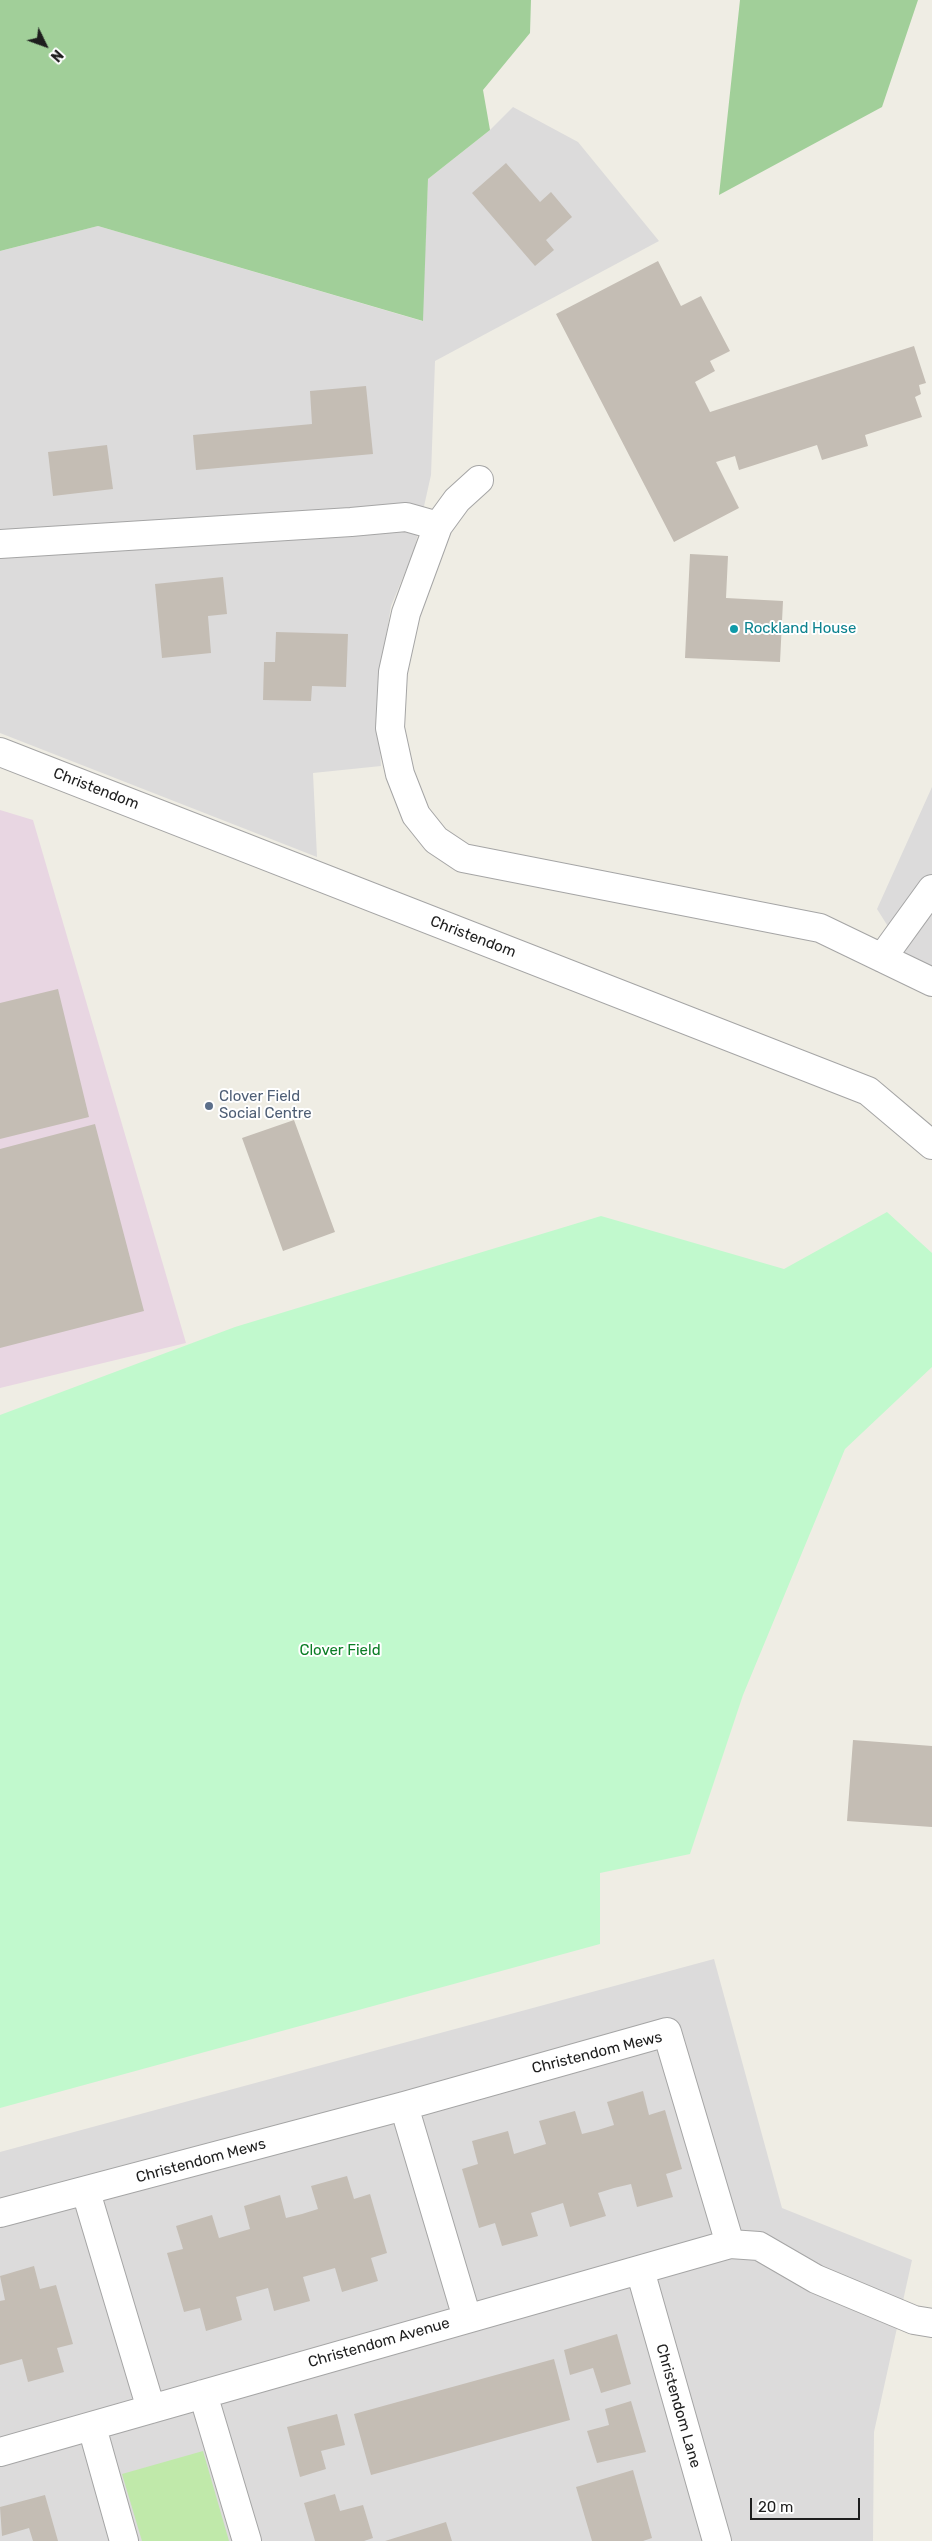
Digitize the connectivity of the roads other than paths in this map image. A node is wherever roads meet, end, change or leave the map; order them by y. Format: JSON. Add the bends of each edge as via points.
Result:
{"nodes":[{"id":1,"x":479,"y":480,"type":"dead end"},
{"id":2,"x":438,"y":526,"type":"junction"},
{"id":3,"x":0,"y":544,"type":"edge"},
{"id":4,"x":0,"y":752,"type":"edge"},
{"id":5,"x":932,"y":889,"type":"edge"},
{"id":6,"x":882,"y":958,"type":"junction"},
{"id":7,"x":932,"y":982,"type":"edge"},
{"id":8,"x":932,"y":1145,"type":"edge"},
{"id":9,"x":404,"y":2106,"type":"junction"},
{"id":10,"x":86,"y":2192,"type":"junction"},
{"id":11,"x":0,"y":2213,"type":"edge"},
{"id":12,"x":730,"y":2244,"type":"junction"},
{"id":13,"x":640,"y":2270,"type":"junction"},
{"id":14,"x":467,"y":2318,"type":"junction"},
{"id":15,"x":932,"y":2323,"type":"edge"},
{"id":16,"x":203,"y":2394,"type":"junction"},
{"id":17,"x":151,"y":2409,"type":"junction"},
{"id":18,"x":92,"y":2427,"type":"junction"},
{"id":19,"x":0,"y":2452,"type":"edge"},
{"id":20,"x":124,"y":2541,"type":"edge"},
{"id":21,"x":247,"y":2541,"type":"edge"},
{"id":22,"x":717,"y":2541,"type":"edge"}],
"edges":[{"from":1,"to":2,"type":"street","via":[[457,500]]},
{"from":2,"to":3,"type":"street","via":[[406,517]]},
{"from":2,"to":6,"type":"street","via":[[404,621],[393,672],[390,728],[400,774],[416,815],[436,840],[463,858],[820,928]]},
{"from":4,"to":8,"type":"street","name":"Christendom","via":[[868,1091]]},
{"from":5,"to":6,"type":"street"},
{"from":6,"to":7,"type":"street"},
{"from":9,"to":10,"type":"street","name":"Christendom Mews"},
{"from":9,"to":12,"type":"street","name":"Christendom Mews","via":[[666,2032]]},
{"from":9,"to":14,"type":"street"},
{"from":10,"to":11,"type":"street","name":"Christendom Mews"},
{"from":10,"to":17,"type":"street"},
{"from":12,"to":13,"type":"street","name":"Christendom Avenue"},
{"from":12,"to":15,"type":"street","name":"Christendom Avenue","via":[[759,2246],[816,2279],[914,2320]]},
{"from":13,"to":14,"type":"street","name":"Christendom Avenue"},
{"from":13,"to":22,"type":"street","name":"Christendom Lane"},
{"from":14,"to":16,"type":"street","name":"Christendom Avenue"},
{"from":16,"to":17,"type":"street","name":"Christendom Avenue"},
{"from":16,"to":21,"type":"street"},
{"from":17,"to":18,"type":"street","name":"Christendom Avenue"},
{"from":18,"to":19,"type":"street","name":"Christendom Avenue"},
{"from":18,"to":20,"type":"street"}]}
